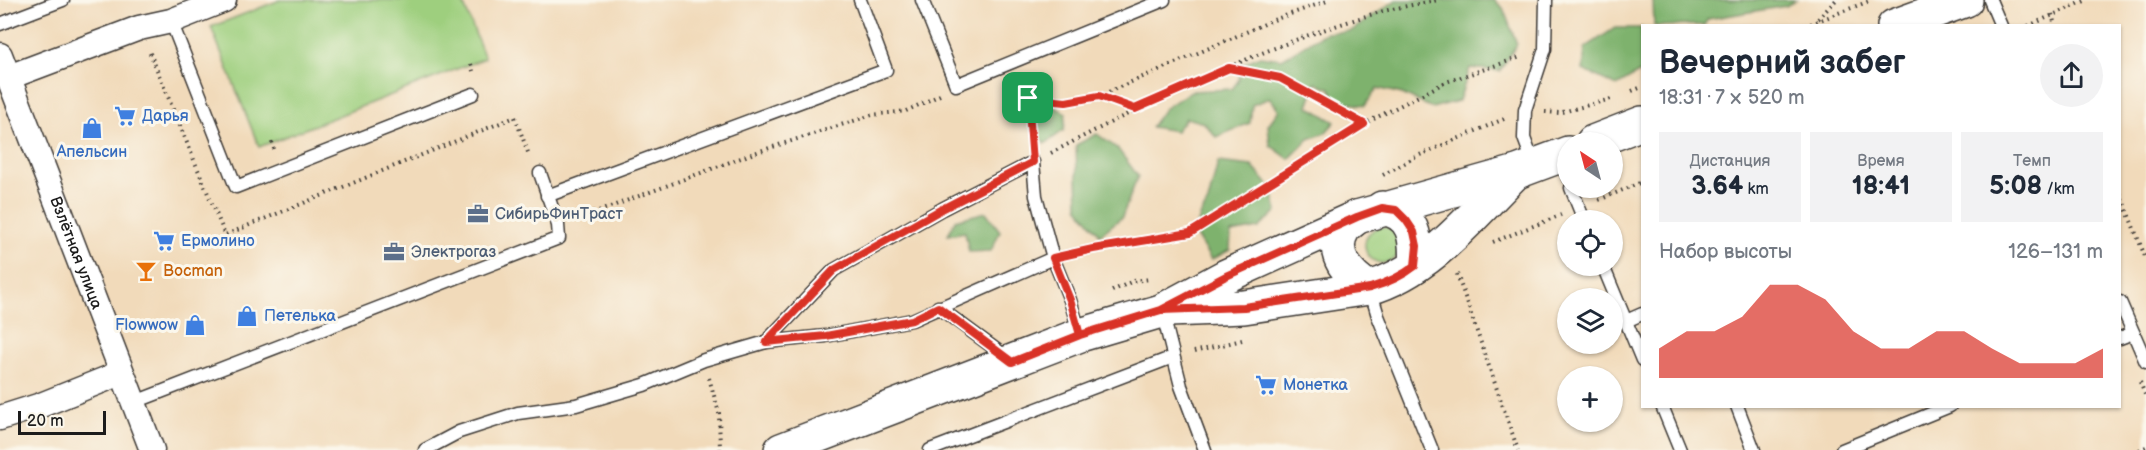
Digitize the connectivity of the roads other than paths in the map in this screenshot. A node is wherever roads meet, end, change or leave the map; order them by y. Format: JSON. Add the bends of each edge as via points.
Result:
{"nodes":[{"id":1,"x":63,"y":0,"type":"edge"},
{"id":2,"x":224,"y":0,"type":"edge"},
{"id":3,"x":860,"y":0,"type":"edge"},
{"id":4,"x":922,"y":0,"type":"edge"},
{"id":5,"x":1164,"y":0,"type":"edge"},
{"id":6,"x":1546,"y":0,"type":"edge"},
{"id":7,"x":1966,"y":0,"type":"edge"},
{"id":8,"x":1990,"y":0,"type":"edge"},
{"id":9,"x":171,"y":21,"type":"junction"},
{"id":10,"x":0,"y":24,"type":"edge"},
{"id":11,"x":1900,"y":24,"type":"edge"},
{"id":12,"x":2000,"y":24,"type":"edge"},
{"id":13,"x":4,"y":66,"type":"edge"},
{"id":14,"x":473,"y":94,"type":"dead end"},
{"id":15,"x":1641,"y":123,"type":"edge"},
{"id":16,"x":1619,"y":132,"type":"edge"},
{"id":17,"x":1549,"y":165,"type":"edge"},
{"id":18,"x":540,"y":173,"type":"dead end"},
{"id":19,"x":547,"y":196,"type":"junction"},
{"id":20,"x":1369,"y":213,"type":"junction"},
{"id":21,"x":1053,"y":258,"type":"junction"},
{"id":22,"x":1415,"y":266,"type":"junction"},
{"id":23,"x":1607,"y":276,"type":"edge"},
{"id":24,"x":1370,"y":288,"type":"junction"},
{"id":25,"x":2121,"y":304,"type":"edge"},
{"id":26,"x":938,"y":307,"type":"junction"},
{"id":27,"x":1161,"y":310,"type":"junction"},
{"id":28,"x":1641,"y":314,"type":"edge"},
{"id":29,"x":1626,"y":321,"type":"junction"},
{"id":30,"x":2133,"y":333,"type":"junction"},
{"id":31,"x":1080,"y":335,"type":"junction"},
{"id":32,"x":2121,"y":338,"type":"edge"},
{"id":33,"x":766,"y":342,"type":"junction"},
{"id":34,"x":1173,"y":357,"type":"junction"},
{"id":35,"x":1641,"y":358,"type":"edge"},
{"id":36,"x":1012,"y":362,"type":"junction"},
{"id":37,"x":2146,"y":362,"type":"edge"},
{"id":38,"x":121,"y":372,"type":"junction"},
{"id":39,"x":135,"y":402,"type":"junction"},
{"id":40,"x":1663,"y":408,"type":"edge"},
{"id":41,"x":1738,"y":408,"type":"edge"},
{"id":42,"x":1945,"y":408,"type":"edge"},
{"id":43,"x":0,"y":418,"type":"edge"},
{"id":44,"x":152,"y":450,"type":"edge"},
{"id":45,"x":424,"y":450,"type":"edge"},
{"id":46,"x":781,"y":450,"type":"edge"},
{"id":47,"x":930,"y":450,"type":"edge"},
{"id":48,"x":1205,"y":450,"type":"edge"},
{"id":49,"x":1432,"y":450,"type":"edge"},
{"id":50,"x":1680,"y":450,"type":"edge"},
{"id":51,"x":1754,"y":450,"type":"edge"},
{"id":52,"x":1842,"y":450,"type":"edge"}],
"edges":[{"from":1,"to":10,"type":"lane"},
{"from":2,"to":9,"type":"street"},
{"from":3,"to":19,"type":"lane","via":[[886,70]]},
{"from":4,"to":5,"type":"lane","via":[[956,85]]},
{"from":6,"to":17,"type":"lane","via":[[1545,49],[1525,110],[1524,138]]},
{"from":7,"to":11,"type":"main road"},
{"from":8,"to":12,"type":"lane"},
{"from":9,"to":13,"type":"street"},
{"from":9,"to":14,"type":"lane","via":[[236,187]]},
{"from":13,"to":38,"type":"street","name":"Взлётная улица"},
{"from":15,"to":16,"type":"main road"},
{"from":17,"to":20,"type":"main road"},
{"from":17,"to":22,"type":"main road"},
{"from":18,"to":19,"type":"lane"},
{"from":19,"to":39,"type":"lane","via":[[559,238]]},
{"from":20,"to":22,"type":"main road","via":[[1396,210],[1406,220],[1417,246]]},
{"from":20,"to":24,"type":"main road","via":[[1343,231],[1339,245],[1341,261],[1357,281]]},
{"from":20,"to":27,"type":"main road","via":[[1226,276]]},
{"from":21,"to":26,"type":"lane"},
{"from":21,"to":31,"type":"lane"},
{"from":21,"to":33,"type":"lane","via":[[1036,196],[1033,162],[834,270]]},
{"from":22,"to":24,"type":"main road"},
{"from":23,"to":29,"type":"lane"},
{"from":24,"to":27,"type":"main road","via":[[1244,307]]},
{"from":24,"to":49,"type":"lane"},
{"from":25,"to":30,"type":"lane"},
{"from":26,"to":33,"type":"lane","via":[[912,320],[826,336]]},
{"from":26,"to":36,"type":"lane"},
{"from":27,"to":31,"type":"main road"},
{"from":27,"to":34,"type":"lane"},
{"from":28,"to":29,"type":"lane"},
{"from":29,"to":35,"type":"lane"},
{"from":30,"to":32,"type":"lane"},
{"from":30,"to":37,"type":"lane"},
{"from":31,"to":36,"type":"main road"},
{"from":33,"to":45,"type":"lane","via":[[576,405],[518,414],[459,432]]},
{"from":34,"to":47,"type":"lane"},
{"from":34,"to":48,"type":"lane"},
{"from":36,"to":46,"type":"main road"},
{"from":38,"to":39,"type":"street","name":"Взлётная улица"},
{"from":38,"to":43,"type":"street"},
{"from":39,"to":44,"type":"street","name":"Взлётная улица"},
{"from":40,"to":50,"type":"lane"},
{"from":41,"to":51,"type":"lane"},
{"from":42,"to":52,"type":"lane"}]}
